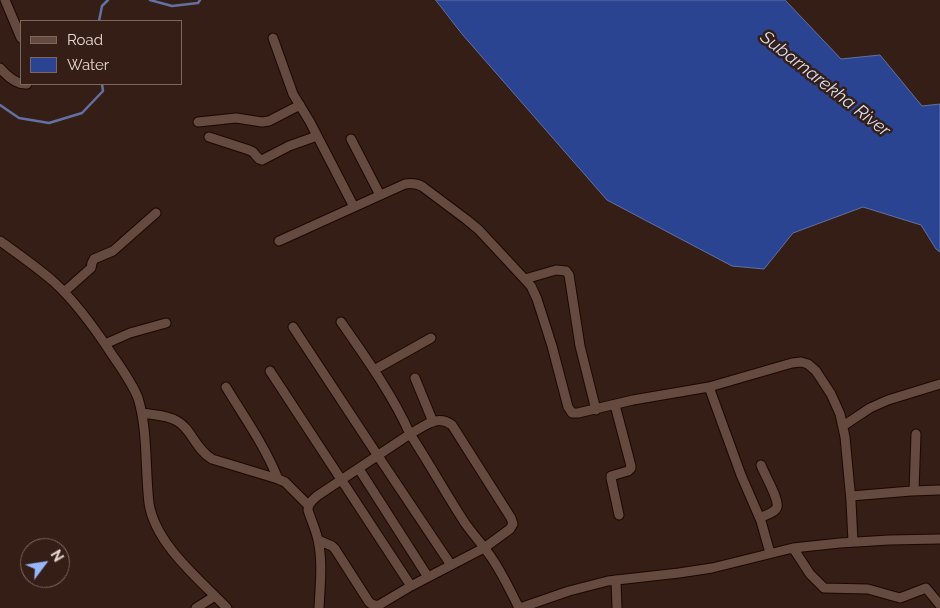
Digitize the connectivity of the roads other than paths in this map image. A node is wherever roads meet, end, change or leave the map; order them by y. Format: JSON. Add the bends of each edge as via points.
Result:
{"nodes":[{"id":1,"x":5,"y":0,"type":"edge"},
{"id":2,"x":20,"y":36,"type":"edge"},
{"id":3,"x":272,"y":38,"type":"dead end"},
{"id":4,"x":0,"y":68,"type":"edge"},
{"id":5,"x":20,"y":83,"type":"edge"},
{"id":6,"x":300,"y":105,"type":"junction"},
{"id":7,"x":198,"y":122,"type":"dead end"},
{"id":8,"x":317,"y":136,"type":"junction"},
{"id":9,"x":209,"y":137,"type":"dead end"},
{"id":10,"x":351,"y":139,"type":"dead end"},
{"id":11,"x":380,"y":195,"type":"junction"},
{"id":12,"x":354,"y":207,"type":"junction"},
{"id":13,"x":156,"y":213,"type":"dead end"},
{"id":14,"x":0,"y":241,"type":"edge"},
{"id":15,"x":279,"y":241,"type":"dead end"},
{"id":16,"x":525,"y":279,"type":"junction"},
{"id":17,"x":64,"y":292,"type":"junction"},
{"id":18,"x":341,"y":322,"type":"dead end"},
{"id":19,"x":166,"y":323,"type":"dead end"},
{"id":20,"x":293,"y":327,"type":"dead end"},
{"id":21,"x":431,"y":338,"type":"dead end"},
{"id":22,"x":105,"y":344,"type":"junction"},
{"id":23,"x":374,"y":370,"type":"junction"},
{"id":24,"x":270,"y":372,"type":"dead end"},
{"id":25,"x":415,"y":378,"type":"dead end"},
{"id":26,"x":940,"y":384,"type":"edge"},
{"id":27,"x":226,"y":387,"type":"dead end"},
{"id":28,"x":709,"y":387,"type":"junction"},
{"id":29,"x":615,"y":405,"type":"junction"},
{"id":30,"x":596,"y":410,"type":"junction"},
{"id":31,"x":142,"y":413,"type":"junction"},
{"id":32,"x":433,"y":422,"type":"junction"},
{"id":33,"x":843,"y":426,"type":"junction"},
{"id":34,"x":410,"y":434,"type":"junction"},
{"id":35,"x":916,"y":434,"type":"dead end"},
{"id":36,"x":378,"y":456,"type":"junction"},
{"id":37,"x":760,"y":465,"type":"dead end"},
{"id":38,"x":359,"y":469,"type":"junction"},
{"id":39,"x":278,"y":478,"type":"junction"},
{"id":40,"x":341,"y":481,"type":"junction"},
{"id":41,"x":940,"y":490,"type":"edge"},
{"id":42,"x":914,"y":491,"type":"junction"},
{"id":43,"x":851,"y":496,"type":"junction"},
{"id":44,"x":308,"y":505,"type":"junction"},
{"id":45,"x":619,"y":515,"type":"dead end"},
{"id":46,"x":760,"y":518,"type":"junction"},
{"id":47,"x":940,"y":539,"type":"edge"},
{"id":48,"x":318,"y":540,"type":"junction"},
{"id":49,"x":853,"y":542,"type":"junction"},
{"id":50,"x":484,"y":548,"type":"junction"},
{"id":51,"x":793,"y":548,"type":"junction"},
{"id":52,"x":770,"y":553,"type":"junction"},
{"id":53,"x":451,"y":565,"type":"junction"},
{"id":54,"x":428,"y":577,"type":"junction"},
{"id":55,"x":616,"y":580,"type":"junction"},
{"id":56,"x":411,"y":586,"type":"junction"},
{"id":57,"x":215,"y":596,"type":"junction"},
{"id":58,"x":390,"y":604,"type":"edge"},
{"id":59,"x":940,"y":605,"type":"edge"},
{"id":60,"x":196,"y":608,"type":"edge"},
{"id":61,"x":227,"y":608,"type":"edge"},
{"id":62,"x":319,"y":608,"type":"edge"},
{"id":63,"x":520,"y":608,"type":"edge"},
{"id":64,"x":617,"y":608,"type":"edge"}],
"edges":[{"from":1,"to":2,"type":"street"},
{"from":3,"to":6,"type":"street"},
{"from":4,"to":5,"type":"street"},
{"from":6,"to":7,"type":"street","via":[[269,121],[236,118]]},
{"from":6,"to":8,"type":"street"},
{"from":8,"to":9,"type":"street","via":[[262,160],[249,150]]},
{"from":8,"to":12,"type":"street"},
{"from":10,"to":11,"type":"street"},
{"from":11,"to":12,"type":"street"},
{"from":11,"to":16,"type":"street","via":[[405,184],[418,184],[479,230]]},
{"from":12,"to":15,"type":"street"},
{"from":13,"to":17,"type":"street","via":[[113,251],[94,260],[92,268]]},
{"from":14,"to":17,"type":"street"},
{"from":16,"to":30,"type":"street","via":[[535,292],[570,411],[575,414]]},
{"from":16,"to":30,"type":"street","via":[[556,270],[566,271],[569,275],[580,346]]},
{"from":17,"to":22,"type":"street"},
{"from":18,"to":23,"type":"street"},
{"from":19,"to":22,"type":"street","via":[[130,332]]},
{"from":20,"to":36,"type":"street"},
{"from":21,"to":23,"type":"street"},
{"from":22,"to":31,"type":"street","via":[[129,380]]},
{"from":23,"to":34,"type":"street"},
{"from":24,"to":40,"type":"street"},
{"from":25,"to":32,"type":"street"},
{"from":26,"to":33,"type":"street","via":[[888,400]]},
{"from":27,"to":39,"type":"street","via":[[272,462]]},
{"from":28,"to":29,"type":"street"},
{"from":28,"to":33,"type":"street","via":[[792,363],[808,364],[831,394]]},
{"from":28,"to":46,"type":"street"},
{"from":29,"to":30,"type":"street"},
{"from":29,"to":45,"type":"street","via":[[631,466],[628,471],[611,476]]},
{"from":31,"to":39,"type":"street","via":[[180,422],[200,450],[212,459]]},
{"from":31,"to":57,"type":"street","via":[[154,520],[166,543]]},
{"from":32,"to":34,"type":"street"},
{"from":32,"to":50,"type":"street","via":[[442,420],[452,425],[511,518],[513,524],[510,528]]},
{"from":33,"to":43,"type":"street"},
{"from":34,"to":36,"type":"street"},
{"from":34,"to":50,"type":"street"},
{"from":35,"to":42,"type":"street"},
{"from":36,"to":38,"type":"street"},
{"from":36,"to":53,"type":"street"},
{"from":37,"to":46,"type":"street","via":[[777,507]]},
{"from":38,"to":40,"type":"street"},
{"from":38,"to":54,"type":"street"},
{"from":39,"to":44,"type":"street"},
{"from":40,"to":44,"type":"street"},
{"from":40,"to":56,"type":"street"},
{"from":41,"to":42,"type":"street"},
{"from":42,"to":43,"type":"street"},
{"from":43,"to":49,"type":"street"},
{"from":44,"to":48,"type":"street"},
{"from":46,"to":52,"type":"street"},
{"from":47,"to":49,"type":"street"},
{"from":48,"to":58,"type":"street","via":[[335,549],[371,604]]},
{"from":48,"to":62,"type":"street"},
{"from":49,"to":51,"type":"street"},
{"from":50,"to":53,"type":"street"},
{"from":50,"to":63,"type":"street"},
{"from":51,"to":52,"type":"street"},
{"from":51,"to":59,"type":"street","via":[[824,588],[868,589],[900,598],[926,588]]},
{"from":52,"to":55,"type":"street","via":[[712,568]]},
{"from":53,"to":54,"type":"street"},
{"from":54,"to":56,"type":"street"},
{"from":55,"to":63,"type":"street","via":[[569,591]]},
{"from":55,"to":64,"type":"street"},
{"from":56,"to":58,"type":"street"},
{"from":57,"to":60,"type":"street"},
{"from":57,"to":61,"type":"street"}]}
